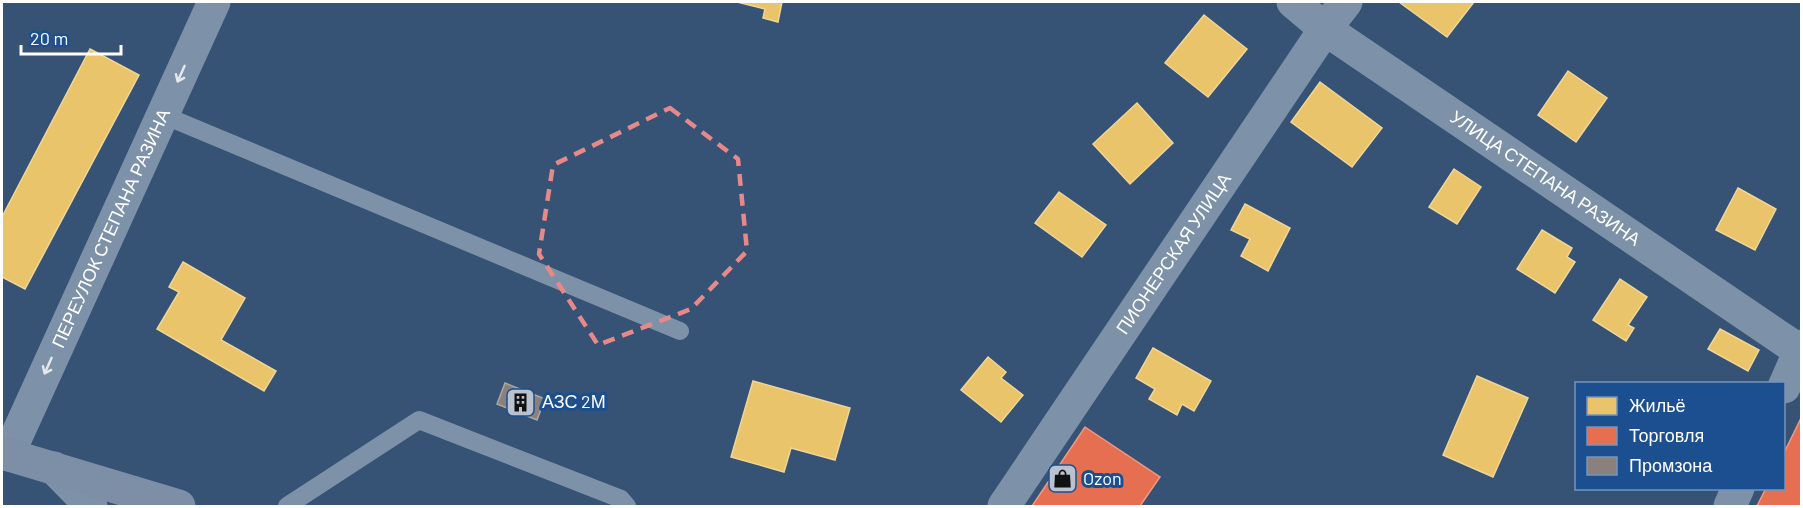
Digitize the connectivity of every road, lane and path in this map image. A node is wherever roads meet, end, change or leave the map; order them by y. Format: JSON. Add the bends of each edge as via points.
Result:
{"nodes":[{"id":1,"x":214,"y":2,"type":"edge"},
{"id":2,"x":1293,"y":2,"type":"edge"},
{"id":3,"x":1346,"y":2,"type":"edge"},
{"id":4,"x":1325,"y":29,"type":"junction"},
{"id":5,"x":163,"y":115,"type":"junction"},
{"id":6,"x":680,"y":331,"type":"dead end"},
{"id":7,"x":1801,"y":349,"type":"edge"},
{"id":8,"x":1785,"y":385,"type":"edge"},
{"id":9,"x":5,"y":454,"type":"edge"},
{"id":10,"x":54,"y":468,"type":"junction"},
{"id":11,"x":1738,"y":490,"type":"edge"},
{"id":12,"x":91,"y":507,"type":"edge"},
{"id":13,"x":178,"y":507,"type":"edge"},
{"id":14,"x":287,"y":507,"type":"edge"},
{"id":15,"x":627,"y":507,"type":"edge"},
{"id":16,"x":1005,"y":507,"type":"edge"},
{"id":17,"x":1730,"y":507,"type":"edge"}],
"edges":[{"from":1,"to":5,"type":"street","name":"ПЕРЕУЛОК СТЕПАНА РАЗИНА","one_way":true},
{"from":2,"to":4,"type":"street","name":"УЛИЦА СТЕПАНА РАЗИНА"},
{"from":3,"to":4,"type":"street","name":"ПИОНЕРСКАЯ УЛИЦА"},
{"from":4,"to":7,"type":"street","name":"УЛИЦА СТЕПАНА РАЗИНА"},
{"from":4,"to":16,"type":"street","name":"ПИОНЕРСКАЯ УЛИЦА"},
{"from":5,"to":6,"type":"lane"},
{"from":5,"to":9,"type":"street","name":"ПЕРЕУЛОК СТЕПАНА РАЗИНА","one_way":true},
{"from":7,"to":8,"type":"street"},
{"from":9,"to":10,"type":"main road"},
{"from":10,"to":12,"type":"street"},
{"from":10,"to":13,"type":"main road"},
{"from":11,"to":17,"type":"street"},
{"from":14,"to":15,"type":"lane","via":[[419,420],[621,499]]}]}
